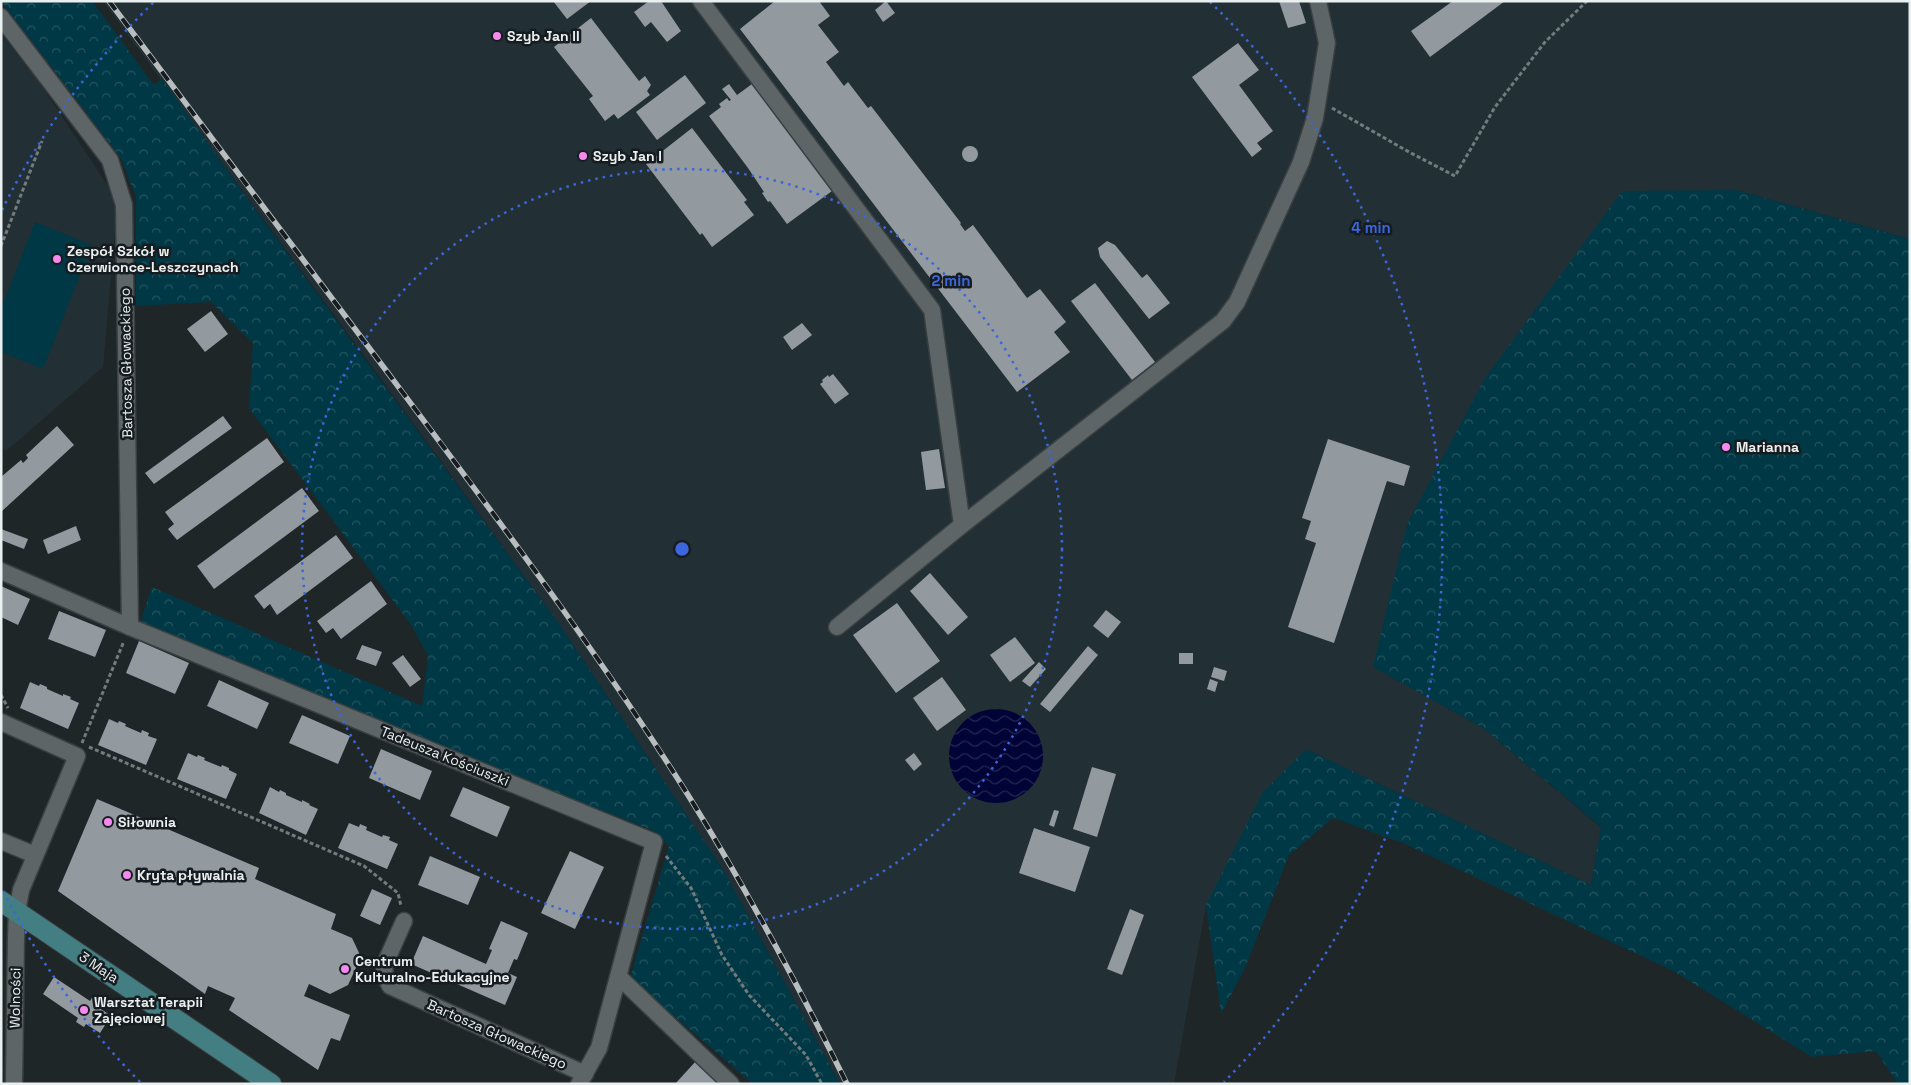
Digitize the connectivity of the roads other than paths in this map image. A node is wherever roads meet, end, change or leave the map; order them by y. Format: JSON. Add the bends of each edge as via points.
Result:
{"nodes":[{"id":1,"x":701,"y":1,"type":"edge"},
{"id":2,"x":1318,"y":1,"type":"edge"},
{"id":3,"x":1,"y":17,"type":"edge"},
{"id":4,"x":962,"y":525,"type":"junction"},
{"id":5,"x":1,"y":571,"type":"edge"},
{"id":6,"x":130,"y":627,"type":"junction"},
{"id":7,"x":837,"y":627,"type":"dead end"},
{"id":8,"x":6,"y":718,"type":"edge"},
{"id":9,"x":1,"y":841,"type":"edge"},
{"id":10,"x":35,"y":855,"type":"junction"},
{"id":11,"x":9,"y":906,"type":"edge"},
{"id":12,"x":404,"y":921,"type":"road end"},
{"id":13,"x":620,"y":977,"type":"junction"},
{"id":14,"x":582,"y":1079,"type":"edge"},
{"id":15,"x":14,"y":1084,"type":"edge"},
{"id":16,"x":271,"y":1084,"type":"edge"},
{"id":17,"x":731,"y":1084,"type":"edge"}],
"edges":[{"from":1,"to":4,"type":"street","via":[[932,310]]},
{"from":2,"to":4,"type":"street","via":[[1327,43],[1315,118],[1301,162],[1237,302],[1223,321]]},
{"from":3,"to":6,"type":"street","name":"Bartosza Głowackiego","via":[[110,160],[124,205]]},
{"from":4,"to":7,"type":"street"},
{"from":5,"to":6,"type":"street","name":"Tadeusza Kościuszki"},
{"from":6,"to":13,"type":"street","name":"Tadeusza Kościuszki","via":[[654,842]]},
{"from":8,"to":10,"type":"street","name":"Wolności","via":[[77,746]]},
{"from":9,"to":10,"type":"street"},
{"from":10,"to":11,"type":"street","name":"Wolności","via":[[21,890]]},
{"from":11,"to":15,"type":"street","name":"Wolności"},
{"from":11,"to":16,"type":"main road","name":"3 Maja"},
{"from":12,"to":14,"type":"street","name":"Bartosza Głowackiego","via":[[384,966],[390,986]]},
{"from":13,"to":14,"type":"street","via":[[600,1048]]},
{"from":13,"to":17,"type":"street"}]}
